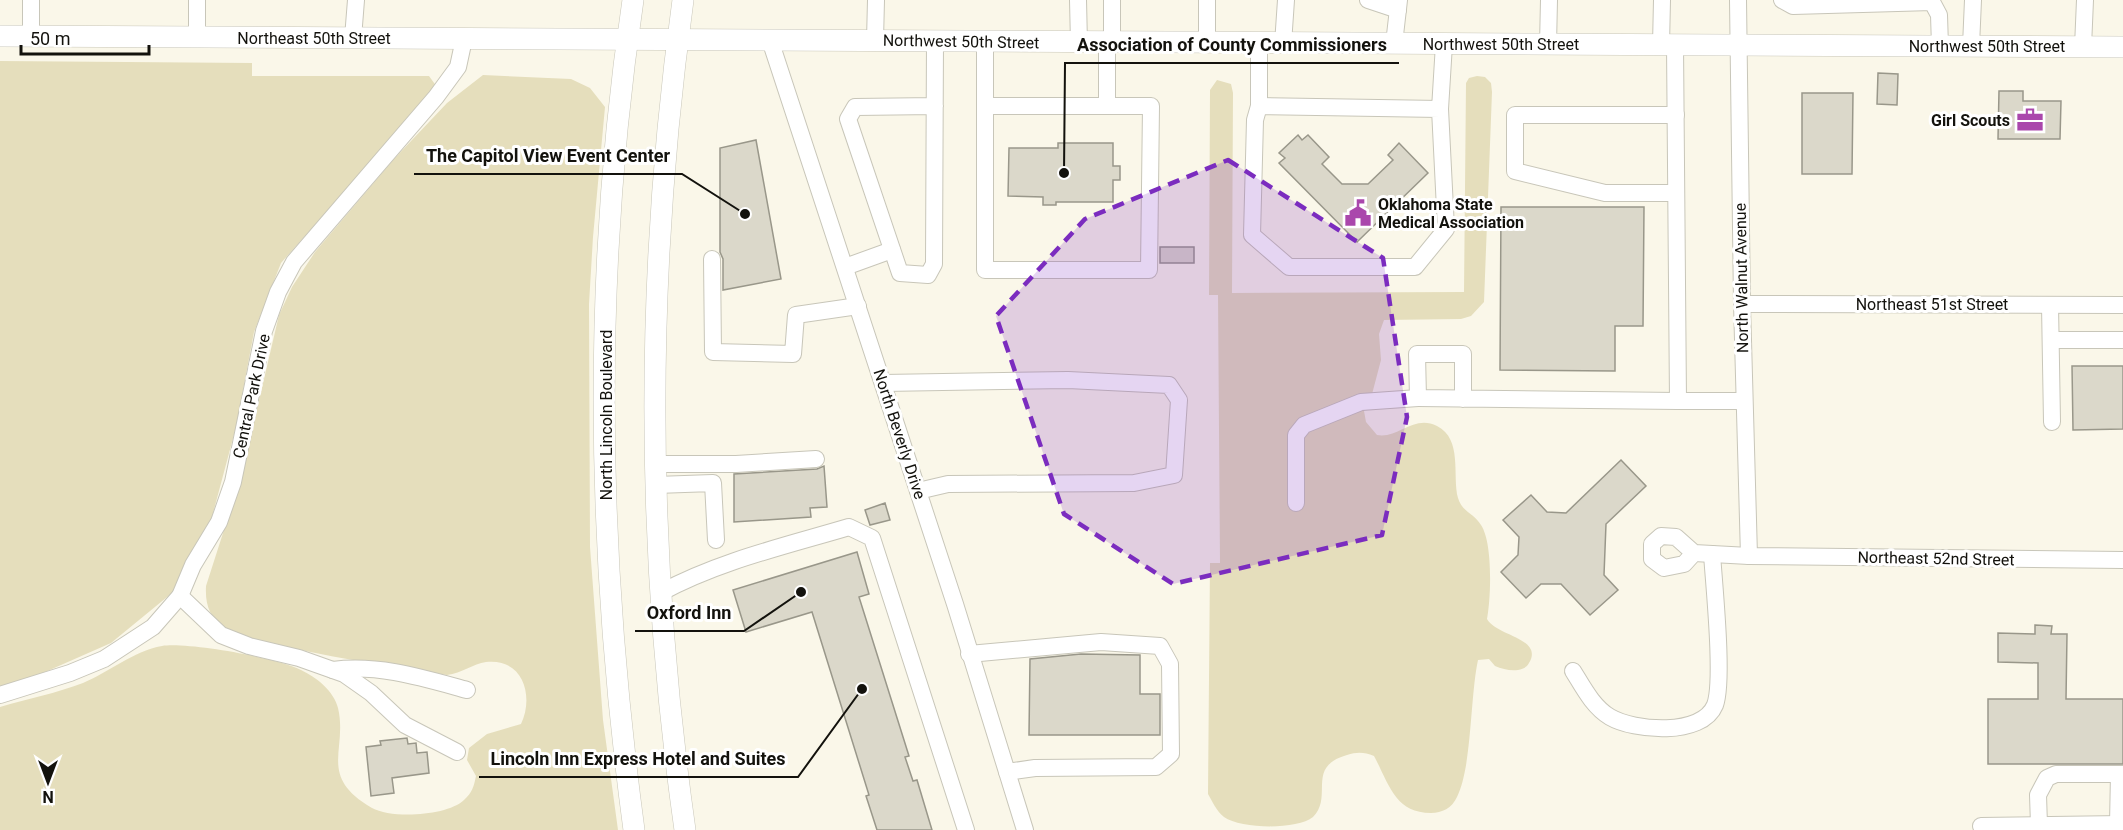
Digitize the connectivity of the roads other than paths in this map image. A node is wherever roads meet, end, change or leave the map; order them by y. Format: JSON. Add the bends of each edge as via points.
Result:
{"nodes":[{"id":1,"x":31,"y":0,"type":"edge"},
{"id":2,"x":197,"y":0,"type":"edge"},
{"id":3,"x":356,"y":0,"type":"edge"},
{"id":4,"x":633,"y":0,"type":"edge"},
{"id":5,"x":683,"y":0,"type":"edge"},
{"id":6,"x":876,"y":0,"type":"edge"},
{"id":7,"x":1078,"y":0,"type":"edge"},
{"id":8,"x":1112,"y":0,"type":"edge"},
{"id":9,"x":1207,"y":0,"type":"edge"},
{"id":10,"x":1286,"y":0,"type":"edge"},
{"id":11,"x":1368,"y":0,"type":"edge"},
{"id":12,"x":1549,"y":0,"type":"edge"},
{"id":13,"x":1662,"y":0,"type":"edge"},
{"id":14,"x":1738,"y":0,"type":"edge"},
{"id":15,"x":1782,"y":0,"type":"edge"},
{"id":16,"x":1973,"y":0,"type":"edge"},
{"id":17,"x":2085,"y":0,"type":"edge"},
{"id":18,"x":1398,"y":5,"type":"edge"},
{"id":19,"x":0,"y":36,"type":"edge"},
{"id":20,"x":31,"y":37,"type":"junction"},
{"id":21,"x":197,"y":37,"type":"junction"},
{"id":22,"x":353,"y":38,"type":"junction"},
{"id":23,"x":464,"y":39,"type":"junction"},
{"id":24,"x":627,"y":40,"type":"junction"},
{"id":25,"x":677,"y":40,"type":"junction"},
{"id":26,"x":770,"y":40,"type":"junction"},
{"id":27,"x":875,"y":40,"type":"junction"},
{"id":28,"x":934,"y":41,"type":"junction"},
{"id":29,"x":985,"y":41,"type":"junction"},
{"id":30,"x":1079,"y":43,"type":"junction"},
{"id":31,"x":1109,"y":43,"type":"junction"},
{"id":32,"x":1207,"y":43,"type":"junction"},
{"id":33,"x":1258,"y":44,"type":"junction"},
{"id":34,"x":1283,"y":44,"type":"junction"},
{"id":35,"x":1394,"y":44,"type":"junction"},
{"id":36,"x":1444,"y":44,"type":"junction"},
{"id":37,"x":1548,"y":45,"type":"junction"},
{"id":38,"x":1668,"y":45,"type":"junction"},
{"id":39,"x":1737,"y":45,"type":"junction"},
{"id":40,"x":1940,"y":46,"type":"junction"},
{"id":41,"x":1971,"y":46,"type":"junction"},
{"id":42,"x":2084,"y":46,"type":"junction"},
{"id":43,"x":2123,"y":47,"type":"edge"},
{"id":44,"x":935,"y":106,"type":"junction"},
{"id":45,"x":985,"y":106,"type":"junction"},
{"id":46,"x":1107,"y":106,"type":"junction"},
{"id":47,"x":1259,"y":106,"type":"junction"},
{"id":48,"x":1440,"y":108,"type":"junction"},
{"id":49,"x":1676,"y":115,"type":"junction"},
{"id":50,"x":1676,"y":193,"type":"junction"},
{"id":51,"x":892,"y":250,"type":"junction"},
{"id":52,"x":712,"y":259,"type":"dead end"},
{"id":53,"x":845,"y":267,"type":"junction"},
{"id":54,"x":1742,"y":304,"type":"junction"},
{"id":55,"x":2050,"y":305,"type":"junction"},
{"id":56,"x":2123,"y":305,"type":"edge"},
{"id":57,"x":858,"y":306,"type":"junction"},
{"id":58,"x":2051,"y":340,"type":"junction"},
{"id":59,"x":2123,"y":340,"type":"edge"},
{"id":60,"x":883,"y":383,"type":"junction"},
{"id":61,"x":1418,"y":398,"type":"junction"},
{"id":62,"x":1463,"y":399,"type":"junction"},
{"id":63,"x":1678,"y":400,"type":"junction"},
{"id":64,"x":1744,"y":401,"type":"junction"},
{"id":65,"x":2052,"y":422,"type":"dead end"},
{"id":66,"x":816,"y":459,"type":"dead end"},
{"id":67,"x":656,"y":475,"type":"junction"},
{"id":68,"x":918,"y":491,"type":"junction"},
{"id":69,"x":1296,"y":503,"type":"dead end"},
{"id":70,"x":716,"y":540,"type":"dead end"},
{"id":71,"x":1694,"y":553,"type":"dead end"},
{"id":72,"x":1712,"y":554,"type":"junction"},
{"id":73,"x":1749,"y":556,"type":"junction"},
{"id":74,"x":2123,"y":560,"type":"edge"},
{"id":75,"x":660,"y":593,"type":"junction"},
{"id":76,"x":180,"y":596,"type":"junction"},
{"id":77,"x":969,"y":654,"type":"junction"},
{"id":78,"x":333,"y":670,"type":"junction"},
{"id":79,"x":1573,"y":671,"type":"dead end"},
{"id":80,"x":467,"y":690,"type":"dead end"},
{"id":81,"x":0,"y":695,"type":"edge"},
{"id":82,"x":457,"y":752,"type":"dead end"},
{"id":83,"x":1006,"y":772,"type":"junction"},
{"id":84,"x":2121,"y":774,"type":"edge"},
{"id":85,"x":2121,"y":824,"type":"edge"},
{"id":86,"x":2039,"y":825,"type":"junction"},
{"id":87,"x":1981,"y":826,"type":"dead end"},
{"id":88,"x":634,"y":830,"type":"edge"},
{"id":89,"x":685,"y":830,"type":"edge"},
{"id":90,"x":966,"y":830,"type":"edge"},
{"id":91,"x":1026,"y":830,"type":"edge"}],
"edges":[{"from":1,"to":20,"type":"street"},
{"from":2,"to":21,"type":"street"},
{"from":3,"to":22,"type":"street"},
{"from":4,"to":24,"type":"main road","name":"North Lincoln Boulevard"},
{"from":5,"to":25,"type":"main road"},
{"from":6,"to":27,"type":"street"},
{"from":7,"to":30,"type":"street"},
{"from":8,"to":31,"type":"street"},
{"from":9,"to":32,"type":"street"},
{"from":10,"to":34,"type":"street"},
{"from":11,"to":18,"type":"street"},
{"from":12,"to":37,"type":"street"},
{"from":13,"to":38,"type":"street"},
{"from":14,"to":39,"type":"street","name":"North Walnut Avenue"},
{"from":15,"to":40,"type":"street","via":[[1793,6],[1932,2],[1939,15]]},
{"from":16,"to":41,"type":"street"},
{"from":17,"to":42,"type":"street"},
{"from":18,"to":35,"type":"street"},
{"from":19,"to":20,"type":"main road","name":"Northeast 50th Street"},
{"from":20,"to":21,"type":"main road","name":"Northeast 50th Street"},
{"from":21,"to":22,"type":"main road","name":"Northeast 50th Street"},
{"from":22,"to":23,"type":"main road","name":"Northeast 50th Street"},
{"from":23,"to":24,"type":"main road","name":"Northeast 50th Street"},
{"from":23,"to":76,"type":"street","name":"Central Park Drive","via":[[458,67],[436,97],[294,262],[278,292],[264,331],[232,482],[219,522]]},
{"from":24,"to":25,"type":"main road","name":"Northwest 50th Street"},
{"from":24,"to":88,"type":"main road","name":"North Lincoln Boulevard","via":[[608,231],[605,461],[613,635]]},
{"from":25,"to":26,"type":"main road","name":"Northwest 50th Street"},
{"from":25,"to":67,"type":"main road","via":[[660,237]]},
{"from":26,"to":27,"type":"main road","name":"Northwest 50th Street"},
{"from":26,"to":53,"type":"street","name":"North Beverly Drive"},
{"from":27,"to":28,"type":"main road","name":"Northwest 50th Street"},
{"from":28,"to":29,"type":"main road","name":"Northwest 50th Street"},
{"from":28,"to":44,"type":"street"},
{"from":29,"to":30,"type":"main road","name":"Northwest 50th Street"},
{"from":29,"to":45,"type":"street"},
{"from":30,"to":31,"type":"main road","name":"Northwest 50th Street"},
{"from":31,"to":32,"type":"main road","name":"Northwest 50th Street"},
{"from":31,"to":46,"type":"street"},
{"from":32,"to":33,"type":"main road","name":"Northwest 50th Street"},
{"from":33,"to":34,"type":"main road","name":"Northwest 50th Street"},
{"from":33,"to":47,"type":"street"},
{"from":34,"to":35,"type":"main road","name":"Northwest 50th Street"},
{"from":35,"to":36,"type":"main road","name":"Northwest 50th Street"},
{"from":36,"to":37,"type":"main road","name":"Northwest 50th Street"},
{"from":36,"to":48,"type":"street"},
{"from":37,"to":38,"type":"main road","name":"Northwest 50th Street"},
{"from":38,"to":39,"type":"main road","name":"Northwest 50th Street"},
{"from":38,"to":49,"type":"street"},
{"from":39,"to":40,"type":"main road","name":"Northwest 50th Street"},
{"from":39,"to":54,"type":"street","name":"North Walnut Avenue"},
{"from":40,"to":41,"type":"main road","name":"Northwest 50th Street"},
{"from":41,"to":42,"type":"main road","name":"Northwest 50th Street"},
{"from":42,"to":43,"type":"main road","name":"Northwest 50th Street"},
{"from":44,"to":51,"type":"street","via":[[934,264],[928,275],[900,273]]},
{"from":44,"to":51,"type":"street","via":[[855,107],[848,119]]},
{"from":45,"to":46,"type":"street"},
{"from":45,"to":46,"type":"street","via":[[985,270],[1149,270],[1151,106]]},
{"from":47,"to":48,"type":"street"},
{"from":47,"to":48,"type":"street","via":[[1255,120],[1252,235],[1289,267],[1415,267],[1446,229]]},
{"from":49,"to":50,"type":"street"},
{"from":49,"to":50,"type":"street","via":[[1515,115],[1515,171],[1605,193]]},
{"from":50,"to":63,"type":"street"},
{"from":51,"to":53,"type":"street"},
{"from":52,"to":57,"type":"street","via":[[712,352],[793,354],[796,315]]},
{"from":53,"to":57,"type":"street","name":"North Beverly Drive"},
{"from":54,"to":55,"type":"street","name":"Northeast 51st Street"},
{"from":54,"to":64,"type":"street","name":"North Walnut Avenue"},
{"from":55,"to":56,"type":"street","name":"Northeast 51st Street"},
{"from":55,"to":58,"type":"street"},
{"from":57,"to":60,"type":"street","name":"North Beverly Drive"},
{"from":58,"to":59,"type":"street"},
{"from":58,"to":65,"type":"street"},
{"from":60,"to":68,"type":"street","name":"North Beverly Drive"},
{"from":60,"to":68,"type":"street","via":[[1068,380],[1169,385],[1179,400],[1174,475],[1134,483],[948,484]]},
{"from":61,"to":62,"type":"street"},
{"from":61,"to":62,"type":"street","via":[[1417,354],[1463,354]]},
{"from":61,"to":69,"type":"street","via":[[1361,402],[1304,425],[1296,435]]},
{"from":62,"to":63,"type":"street"},
{"from":63,"to":64,"type":"street"},
{"from":64,"to":73,"type":"street","name":"North Walnut Avenue"},
{"from":66,"to":67,"type":"street"},
{"from":67,"to":70,"type":"street","via":[[712,483]]},
{"from":67,"to":75,"type":"main road"},
{"from":68,"to":77,"type":"street","name":"North Beverly Drive"},
{"from":71,"to":72,"type":"street","name":"Northeast 52nd Street"},
{"from":72,"to":73,"type":"street","name":"Northeast 52nd Street"},
{"from":72,"to":79,"type":"street","via":[[1718,681],[1714,705],[1704,719],[1658,729],[1630,726],[1593,703]]},
{"from":73,"to":74,"type":"street","name":"Northeast 52nd Street"},
{"from":75,"to":89,"type":"main road"},
{"from":75,"to":90,"type":"street","via":[[728,563],[849,527],[872,538]]},
{"from":76,"to":78,"type":"street","via":[[221,635]]},
{"from":76,"to":81,"type":"street","name":"Central Park Drive","via":[[153,627],[104,659],[70,674]]},
{"from":77,"to":83,"type":"street","name":"North Beverly Drive"},
{"from":77,"to":83,"type":"street","via":[[1101,642],[1160,646],[1170,664],[1171,754],[1156,767],[1035,768]]},
{"from":78,"to":80,"type":"street","via":[[355,668],[409,674]]},
{"from":78,"to":82,"type":"street","via":[[371,693],[405,725]]},
{"from":83,"to":91,"type":"street","name":"North Beverly Drive"},
{"from":84,"to":85,"type":"street"},
{"from":84,"to":86,"type":"street","via":[[2056,774],[2047,778],[2038,795]]},
{"from":85,"to":86,"type":"street"},
{"from":86,"to":87,"type":"street"}]}
